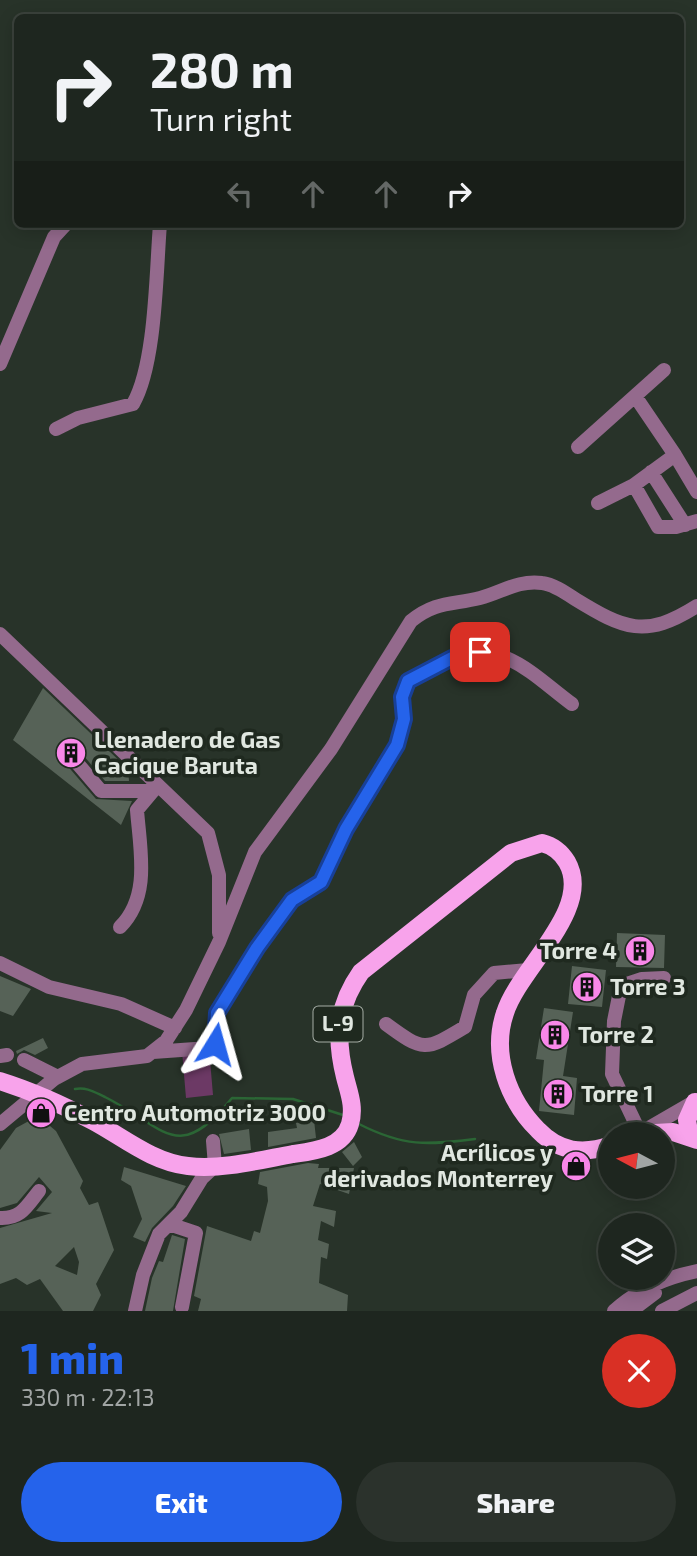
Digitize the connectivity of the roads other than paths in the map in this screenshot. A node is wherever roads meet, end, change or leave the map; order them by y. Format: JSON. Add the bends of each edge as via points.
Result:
{"nodes":[{"id":1,"x":62,"y":228,"type":"edge"},
{"id":2,"x":160,"y":228,"type":"edge"},
{"id":3,"x":0,"y":364,"type":"edge"},
{"id":4,"x":664,"y":370,"type":"dead end"},
{"id":5,"x":635,"y":396,"type":"junction"},
{"id":6,"x":56,"y":429,"type":"dead end"},
{"id":7,"x":578,"y":447,"type":"dead end"},
{"id":8,"x":675,"y":455,"type":"junction"},
{"id":9,"x":651,"y":472,"type":"junction"},
{"id":10,"x":634,"y":485,"type":"junction"},
{"id":11,"x":697,"y":492,"type":"edge"},
{"id":12,"x":598,"y":503,"type":"dead end"},
{"id":13,"x":691,"y":523,"type":"edge"},
{"id":14,"x":697,"y":606,"type":"edge"},
{"id":15,"x":0,"y":634,"type":"edge"},
{"id":16,"x":572,"y":704,"type":"dead end"},
{"id":17,"x":66,"y":750,"type":"dead end"},
{"id":18,"x":154,"y":788,"type":"junction"},
{"id":19,"x":120,"y":927,"type":"dead end"},
{"id":20,"x":219,"y":942,"type":"junction"},
{"id":21,"x":0,"y":963,"type":"edge"},
{"id":22,"x":528,"y":970,"type":"junction"},
{"id":23,"x":664,"y":978,"type":"dead end"},
{"id":24,"x":386,"y":1024,"type":"dead end"},
{"id":25,"x":175,"y":1028,"type":"junction"},
{"id":26,"x":152,"y":1052,"type":"junction"},
{"id":27,"x":24,"y":1060,"type":"dead end"},
{"id":28,"x":58,"y":1077,"type":"junction"},
{"id":29,"x":0,"y":1081,"type":"edge"},
{"id":30,"x":38,"y":1094,"type":"junction"},
{"id":31,"x":696,"y":1101,"type":"edge"},
{"id":32,"x":634,"y":1122,"type":"edge"},
{"id":33,"x":660,"y":1122,"type":"edge"},
{"id":34,"x":0,"y":1124,"type":"edge"},
{"id":35,"x":676,"y":1133,"type":"edge"},
{"id":36,"x":694,"y":1138,"type":"edge"},
{"id":37,"x":212,"y":1141,"type":"dead end"},
{"id":38,"x":598,"y":1149,"type":"edge"},
{"id":39,"x":215,"y":1166,"type":"junction"},
{"id":40,"x":39,"y":1191,"type":"dead end"},
{"id":41,"x":0,"y":1218,"type":"edge"},
{"id":42,"x":169,"y":1224,"type":"junction"},
{"id":43,"x":697,"y":1271,"type":"edge"},
{"id":44,"x":697,"y":1279,"type":"edge"},
{"id":45,"x":697,"y":1293,"type":"edge"},
{"id":46,"x":182,"y":1307,"type":"dead end"},
{"id":47,"x":667,"y":1309,"type":"edge"},
{"id":48,"x":135,"y":1311,"type":"edge"},
{"id":49,"x":614,"y":1311,"type":"edge"},
{"id":50,"x":631,"y":1311,"type":"edge"}],
"edges":[{"from":1,"to":3,"type":"street","via":[[54,237]]},
{"from":2,"to":6,"type":"street","via":[[149,344],[139,393],[133,404],[78,418]]},
{"from":4,"to":5,"type":"street"},
{"from":5,"to":7,"type":"street"},
{"from":5,"to":8,"type":"street"},
{"from":8,"to":9,"type":"street"},
{"from":8,"to":11,"type":"street"},
{"from":9,"to":10,"type":"street"},
{"from":9,"to":13,"type":"street"},
{"from":10,"to":12,"type":"street"},
{"from":10,"to":13,"type":"street","via":[[658,527]]},
{"from":14,"to":20,"type":"street","via":[[671,622],[621,625],[544,583],[517,582],[481,598],[426,608],[411,621],[331,750],[256,852]]},
{"from":15,"to":18,"type":"street"},
{"from":16,"to":26,"type":"street","via":[[500,653],[452,658],[408,681],[397,745],[346,829],[321,882],[292,900],[217,1013],[215,1044]]},
{"from":17,"to":18,"type":"street","via":[[101,791]]},
{"from":18,"to":19,"type":"street","via":[[137,810],[138,903]]},
{"from":18,"to":20,"type":"street","via":[[208,833],[219,875]]},
{"from":20,"to":25,"type":"street"},
{"from":21,"to":25,"type":"street","via":[[49,987],[121,1004]]},
{"from":22,"to":24,"type":"street","via":[[494,973],[474,995],[465,1027],[434,1046],[408,1041]]},
{"from":22,"to":38,"type":"main road","number":"L-9","via":[[514,991],[502,1025],[501,1058],[510,1088],[527,1118],[556,1146],[587,1152]]},
{"from":22,"to":39,"type":"main road","number":"L-9","via":[[564,917],[573,892],[564,858],[542,843],[511,853],[361,972],[338,1018],[340,1056],[352,1103],[349,1128],[342,1136],[321,1150]]},
{"from":23,"to":32,"type":"street","via":[[627,984],[619,996],[612,1074]]},
{"from":25,"to":26,"type":"street"},
{"from":26,"to":28,"type":"street","via":[[122,1061],[82,1064]]},
{"from":27,"to":28,"type":"street"},
{"from":28,"to":30,"type":"street"},
{"from":29,"to":30,"type":"main road","number":"L-9"},
{"from":30,"to":34,"type":"street"},
{"from":30,"to":39,"type":"main road","number":"L-9","via":[[161,1159],[187,1166]]},
{"from":31,"to":33,"type":"street"},
{"from":31,"to":36,"type":"main road","via":[[687,1120]]},
{"from":35,"to":36,"type":"main road"},
{"from":37,"to":39,"type":"street"},
{"from":39,"to":42,"type":"street"},
{"from":40,"to":41,"type":"street","via":[[21,1214]]},
{"from":42,"to":46,"type":"street","via":[[196,1233]]},
{"from":42,"to":48,"type":"street","via":[[155,1245]]},
{"from":43,"to":49,"type":"street","via":[[663,1281]]},
{"from":44,"to":50,"type":"street","via":[[656,1293]]},
{"from":45,"to":47,"type":"street"}]}
